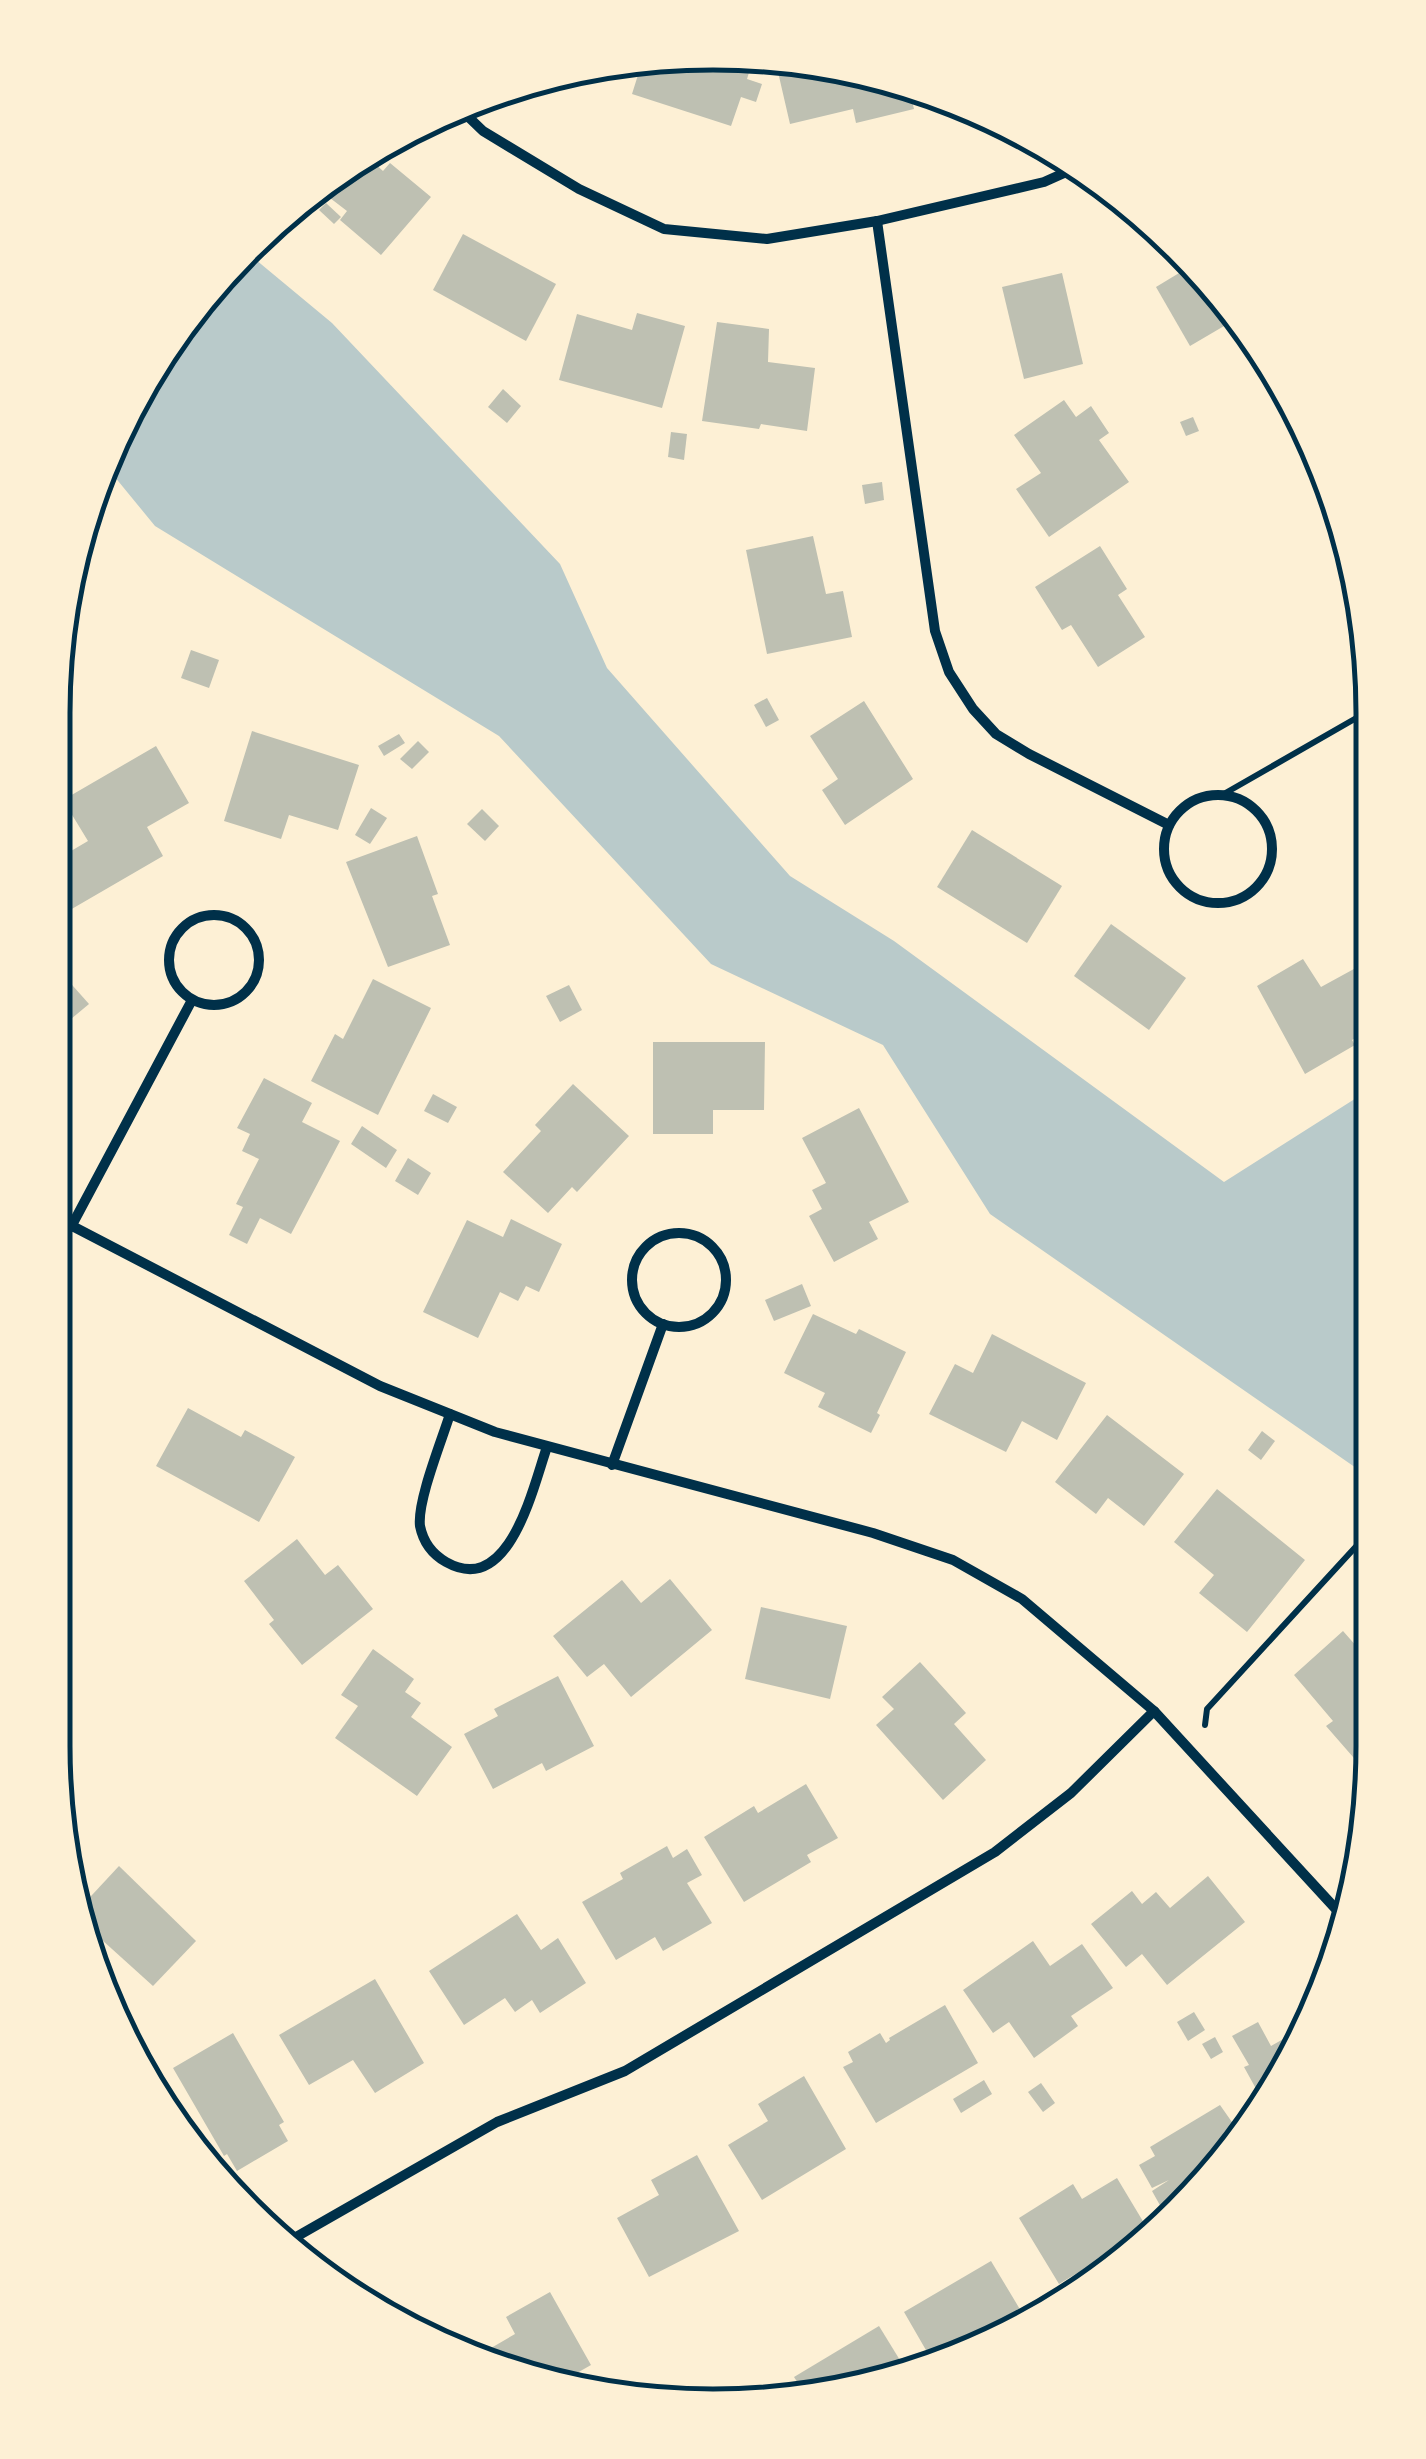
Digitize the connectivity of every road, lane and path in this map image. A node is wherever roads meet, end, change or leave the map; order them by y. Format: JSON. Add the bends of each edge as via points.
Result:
{"nodes":[{"id":1,"x":470,"y":118,"type":"edge"},
{"id":2,"x":1063,"y":174,"type":"edge"},
{"id":3,"x":877,"y":220,"type":"junction"},
{"id":4,"x":1356,"y":718,"type":"edge"},
{"id":5,"x":1222,"y":795,"type":"junction"},
{"id":6,"x":1169,"y":825,"type":"junction"},
{"id":7,"x":192,"y":1000,"type":"junction"},
{"id":8,"x":72,"y":1227,"type":"joint"},
{"id":9,"x":664,"y":1324,"type":"junction"},
{"id":10,"x":450,"y":1414,"type":"junction"},
{"id":11,"x":547,"y":1446,"type":"junction"},
{"id":12,"x":612,"y":1465,"type":"junction"},
{"id":13,"x":1356,"y":1546,"type":"edge"},
{"id":14,"x":1154,"y":1711,"type":"junction"},
{"id":15,"x":1200,"y":1761,"type":"junction"},
{"id":16,"x":1335,"y":1908,"type":"edge"},
{"id":17,"x":297,"y":2236,"type":"edge"}],
"edges":[{"from":1,"to":3,"type":"street","via":[[563,180],[664,228],[767,240]]},
{"from":2,"to":3,"type":"street"},
{"from":3,"to":6,"type":"street","via":[[934,631],[949,672],[996,734]]},
{"from":4,"to":5,"type":"path"},
{"from":5,"to":6,"type":"street","via":[[1192,802]]},
{"from":5,"to":6,"type":"street","via":[[1243,800],[1271,832],[1267,874],[1235,902],[1193,899],[1176,885],[1163,846]]},
{"from":7,"to":7,"type":"street","via":[[227,1004],[254,981],[258,946],[236,919],[200,916],[174,938],[170,973]]},
{"from":7,"to":8,"type":"street"},
{"from":8,"to":10,"type":"street","via":[[380,1386]]},
{"from":9,"to":9,"type":"street","via":[[699,1323],[724,1296],[723,1260],[696,1235],[659,1237],[635,1263],[636,1300]]},
{"from":9,"to":12,"type":"street"},
{"from":10,"to":11,"type":"street"},
{"from":10,"to":11,"type":"street","via":[[420,1524],[437,1557],[454,1566],[473,1568],[506,1550]]},
{"from":11,"to":12,"type":"street"},
{"from":12,"to":14,"type":"street","via":[[873,1532],[953,1560],[1022,1599]]},
{"from":13,"to":15,"type":"path","via":[[1207,1709]]},
{"from":14,"to":15,"type":"street"},
{"from":14,"to":17,"type":"street","via":[[1071,1793],[995,1852],[625,2071],[497,2122]]},
{"from":15,"to":16,"type":"street"}]}
